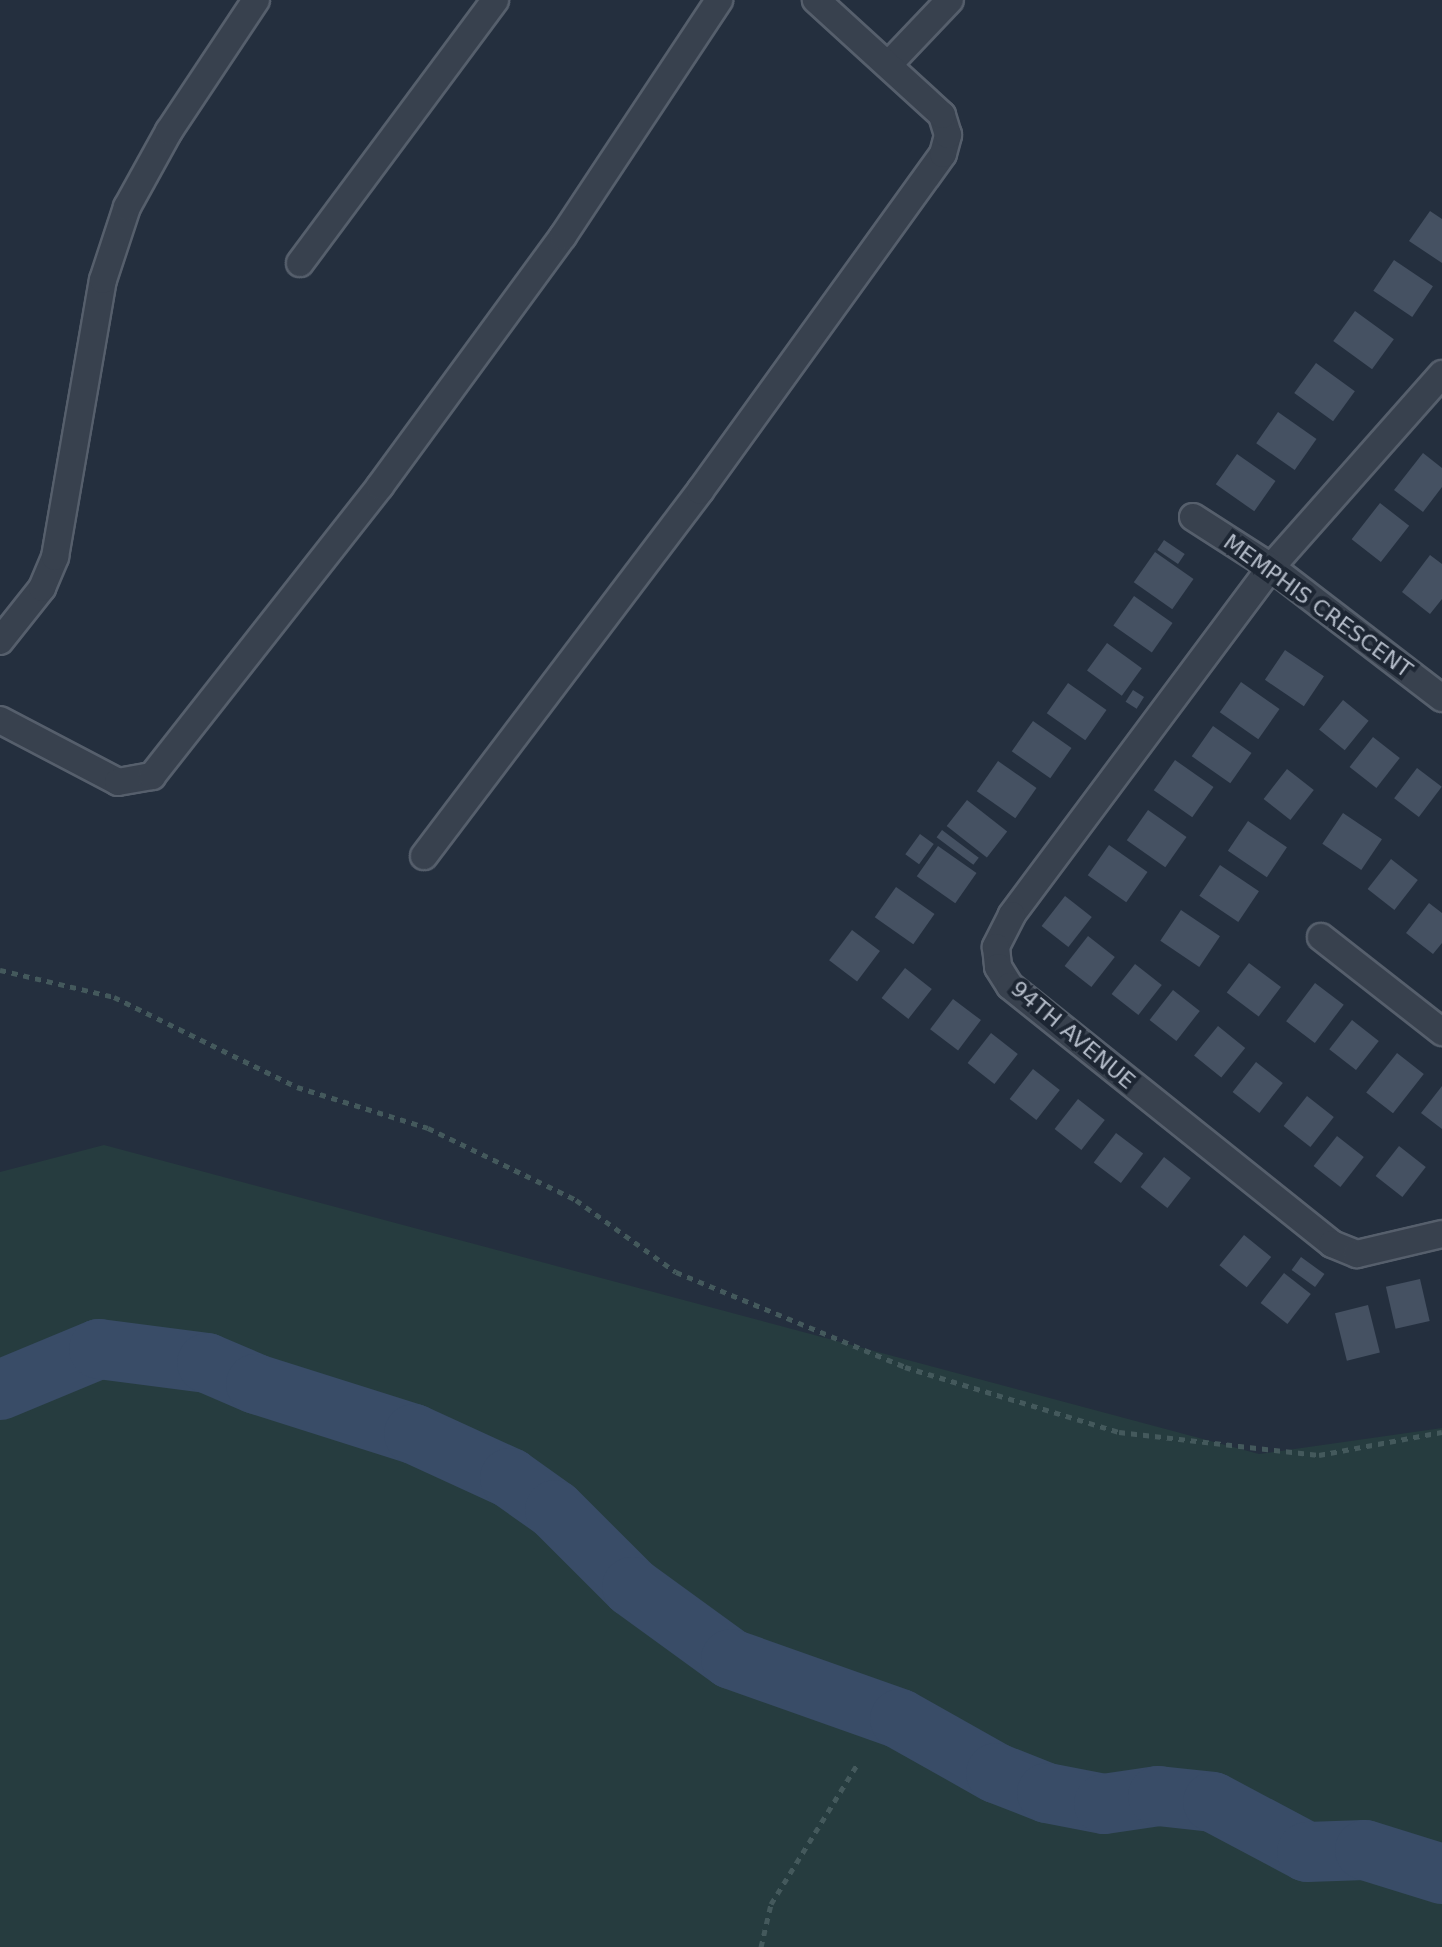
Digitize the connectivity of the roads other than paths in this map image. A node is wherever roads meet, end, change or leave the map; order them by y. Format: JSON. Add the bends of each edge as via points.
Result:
{"nodes":[{"id":1,"x":256,"y":0,"type":"edge"},
{"id":2,"x":495,"y":0,"type":"edge"},
{"id":3,"x":719,"y":0,"type":"edge"},
{"id":4,"x":816,"y":0,"type":"edge"},
{"id":5,"x":950,"y":0,"type":"edge"},
{"id":6,"x":889,"y":64,"type":"junction"},
{"id":7,"x":300,"y":263,"type":"dead end"},
{"id":8,"x":1441,"y":377,"type":"edge"},
{"id":9,"x":1193,"y":517,"type":"dead end"},
{"id":10,"x":1271,"y":567,"type":"junction"},
{"id":11,"x":0,"y":641,"type":"edge"},
{"id":12,"x":1442,"y":698,"type":"edge"},
{"id":13,"x":0,"y":720,"type":"edge"},
{"id":14,"x":424,"y":856,"type":"dead end"},
{"id":15,"x":1321,"y":937,"type":"dead end"},
{"id":16,"x":1442,"y":1032,"type":"edge"},
{"id":17,"x":1442,"y":1234,"type":"edge"}],
"edges":[{"from":1,"to":11,"type":"street","via":[[169,131],[127,207],[103,280],[55,557],[42,588]]},
{"from":2,"to":7,"type":"street"},
{"from":3,"to":13,"type":"street","via":[[554,248],[380,486],[152,776],[118,782]]},
{"from":4,"to":6,"type":"street"},
{"from":5,"to":6,"type":"street"},
{"from":6,"to":14,"type":"street","via":[[942,115],[948,135],[943,154],[700,491]]},
{"from":8,"to":10,"type":"street","name":"94TH AVENUE"},
{"from":9,"to":10,"type":"street","name":"MEMPHIS CRESCENT"},
{"from":10,"to":12,"type":"street","name":"MEMPHIS CRESCENT"},
{"from":10,"to":17,"type":"street","name":"94TH AVENUE","via":[[1012,915],[996,947],[998,967],[1010,986],[1332,1244],[1357,1254]]},
{"from":15,"to":16,"type":"street"}]}
